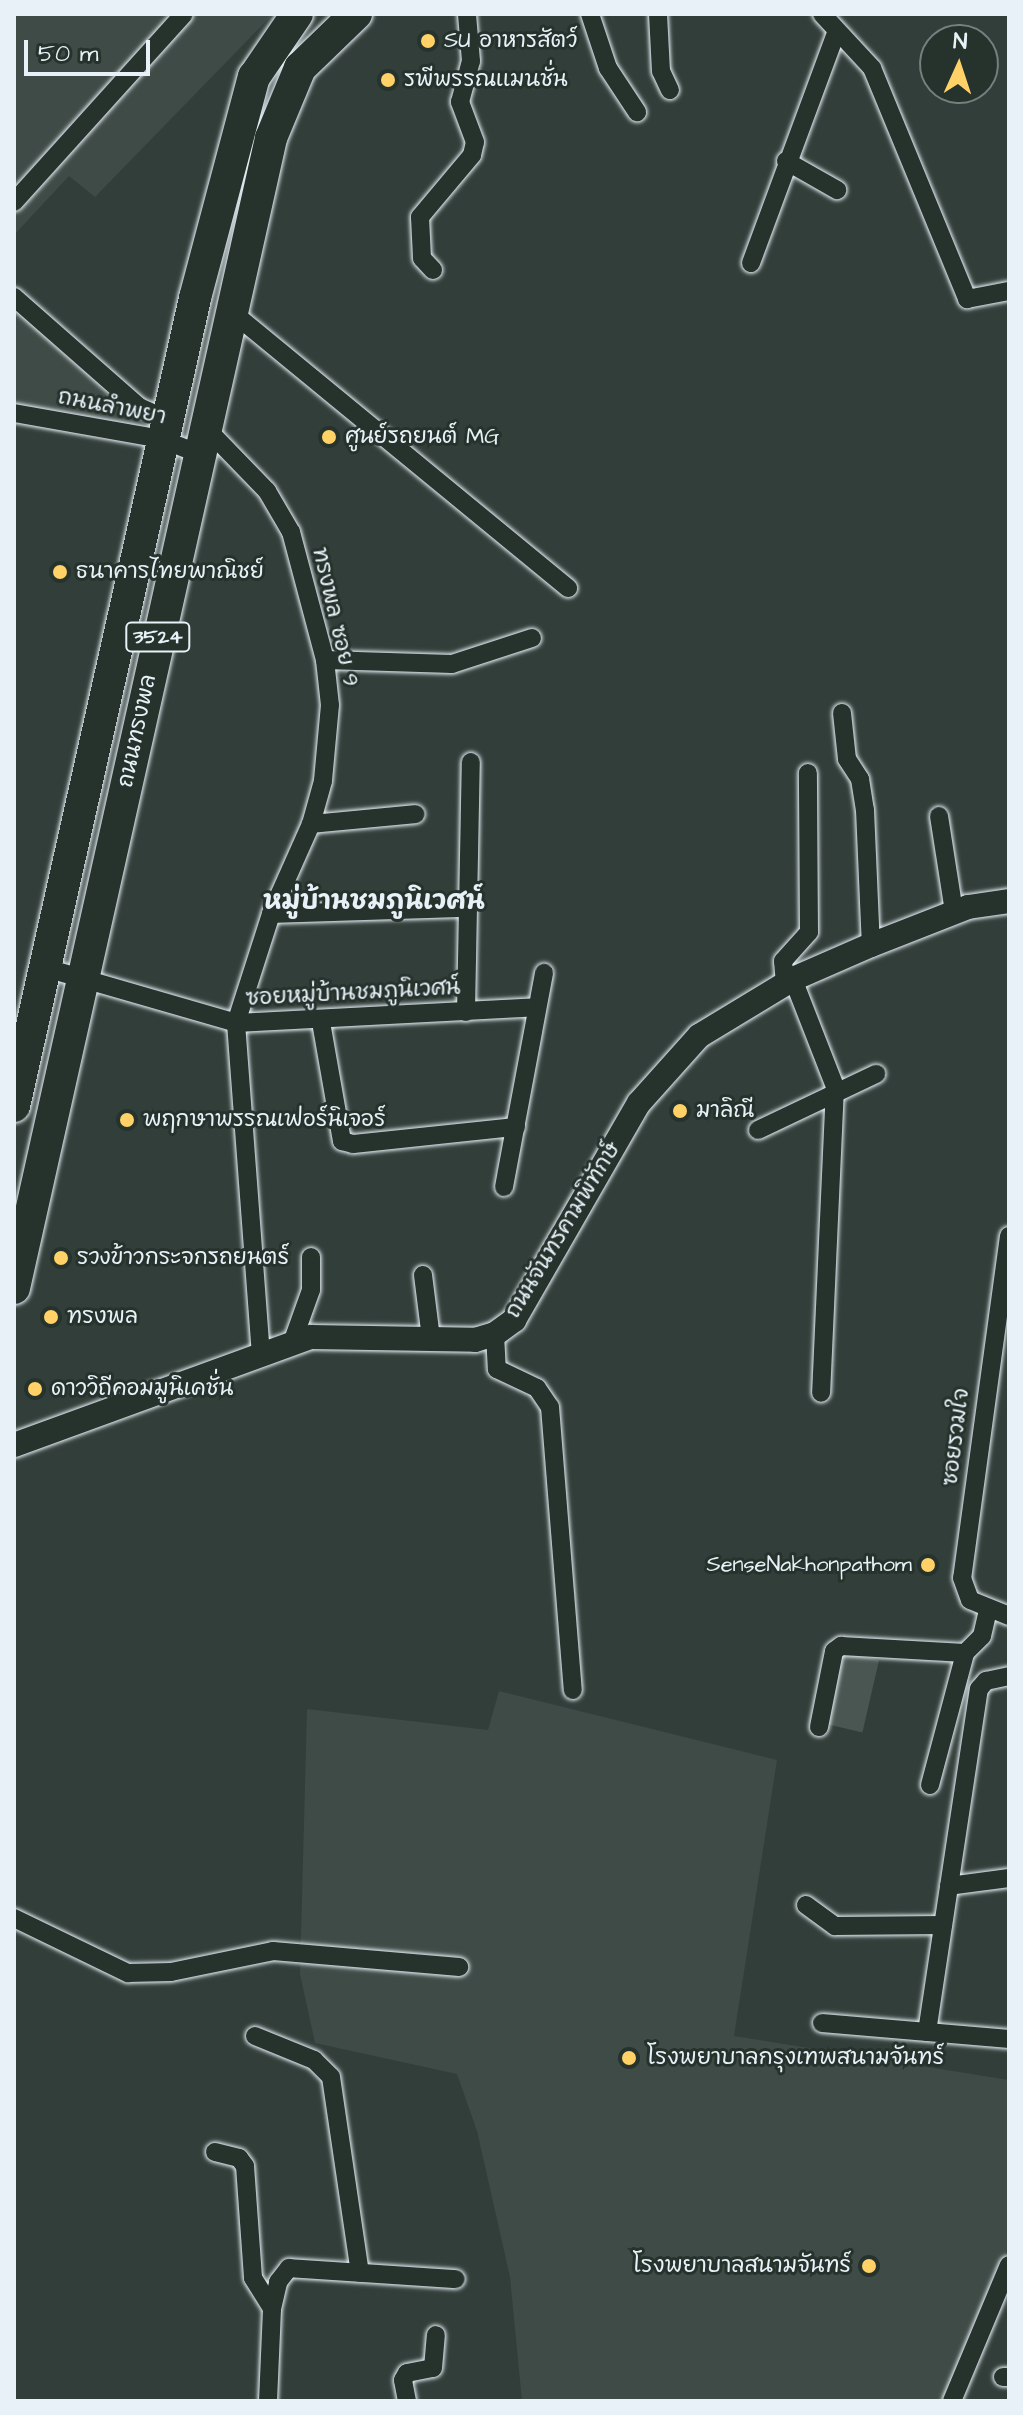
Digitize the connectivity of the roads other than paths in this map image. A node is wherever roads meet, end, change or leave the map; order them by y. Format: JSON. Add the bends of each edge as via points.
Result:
{"nodes":[{"id":1,"x":184,"y":14,"type":"edge"},
{"id":2,"x":356,"y":14,"type":"edge"},
{"id":3,"x":467,"y":14,"type":"edge"},
{"id":4,"x":590,"y":14,"type":"edge"},
{"id":5,"x":658,"y":14,"type":"edge"},
{"id":6,"x":822,"y":14,"type":"edge"},
{"id":7,"x":289,"y":17,"type":"edge"},
{"id":8,"x":836,"y":33,"type":"junction"},
{"id":9,"x":670,"y":90,"type":"dead end"},
{"id":10,"x":637,"y":112,"type":"dead end"},
{"id":11,"x":786,"y":161,"type":"junction"},
{"id":12,"x":837,"y":190,"type":"dead end"},
{"id":13,"x":14,"y":202,"type":"edge"},
{"id":14,"x":751,"y":263,"type":"dead end"},
{"id":15,"x":433,"y":270,"type":"dead end"},
{"id":16,"x":1009,"y":291,"type":"edge"},
{"id":17,"x":14,"y":297,"type":"edge"},
{"id":18,"x":232,"y":312,"type":"junction"},
{"id":19,"x":14,"y":413,"type":"edge"},
{"id":20,"x":163,"y":429,"type":"junction"},
{"id":21,"x":203,"y":441,"type":"junction"},
{"id":22,"x":568,"y":588,"type":"dead end"},
{"id":23,"x":532,"y":638,"type":"dead end"},
{"id":24,"x":325,"y":660,"type":"junction"},
{"id":25,"x":842,"y":713,"type":"dead end"},
{"id":26,"x":471,"y":762,"type":"dead end"},
{"id":27,"x":808,"y":773,"type":"dead end"},
{"id":28,"x":416,"y":814,"type":"dead end"},
{"id":29,"x":939,"y":816,"type":"dead end"},
{"id":30,"x":311,"y":824,"type":"junction"},
{"id":31,"x":1009,"y":901,"type":"edge"},
{"id":32,"x":467,"y":908,"type":"junction"},
{"id":33,"x":954,"y":912,"type":"junction"},
{"id":34,"x":271,"y":914,"type":"junction"},
{"id":35,"x":871,"y":945,"type":"junction"},
{"id":36,"x":46,"y":968,"type":"junction"},
{"id":37,"x":544,"y":973,"type":"dead end"},
{"id":38,"x":83,"y":978,"type":"junction"},
{"id":39,"x":789,"y":981,"type":"junction"},
{"id":40,"x":537,"y":1007,"type":"junction"},
{"id":41,"x":466,"y":1012,"type":"junction"},
{"id":42,"x":321,"y":1022,"type":"junction"},
{"id":43,"x":236,"y":1023,"type":"junction"},
{"id":44,"x":876,"y":1074,"type":"dead end"},
{"id":45,"x":835,"y":1094,"type":"junction"},
{"id":46,"x":14,"y":1106,"type":"edge"},
{"id":47,"x":516,"y":1127,"type":"junction"},
{"id":48,"x":758,"y":1130,"type":"dead end"},
{"id":49,"x":504,"y":1187,"type":"dead end"},
{"id":50,"x":1009,"y":1236,"type":"edge"},
{"id":51,"x":311,"y":1257,"type":"dead end"},
{"id":52,"x":423,"y":1275,"type":"dead end"},
{"id":53,"x":14,"y":1288,"type":"edge"},
{"id":54,"x":495,"y":1334,"type":"junction"},
{"id":55,"x":431,"y":1338,"type":"junction"},
{"id":56,"x":292,"y":1343,"type":"junction"},
{"id":57,"x":261,"y":1353,"type":"junction"},
{"id":58,"x":1000,"y":1356,"type":"edge"},
{"id":59,"x":821,"y":1393,"type":"dead end"},
{"id":60,"x":14,"y":1445,"type":"edge"},
{"id":61,"x":988,"y":1609,"type":"junction"},
{"id":62,"x":1009,"y":1616,"type":"edge"},
{"id":63,"x":965,"y":1653,"type":"junction"},
{"id":64,"x":1009,"y":1676,"type":"edge"},
{"id":65,"x":573,"y":1690,"type":"dead end"},
{"id":66,"x":819,"y":1727,"type":"dead end"},
{"id":67,"x":930,"y":1785,"type":"dead end"},
{"id":68,"x":1009,"y":1878,"type":"edge"},
{"id":69,"x":949,"y":1886,"type":"junction"},
{"id":70,"x":806,"y":1905,"type":"dead end"},
{"id":71,"x":14,"y":1918,"type":"edge"},
{"id":72,"x":943,"y":1925,"type":"junction"},
{"id":73,"x":459,"y":1967,"type":"dead end"},
{"id":74,"x":822,"y":2023,"type":"dead end"},
{"id":75,"x":927,"y":2032,"type":"junction"},
{"id":76,"x":255,"y":2036,"type":"dead end"},
{"id":77,"x":1009,"y":2039,"type":"edge"},
{"id":78,"x":215,"y":2152,"type":"dead end"},
{"id":79,"x":1009,"y":2265,"type":"edge"},
{"id":80,"x":360,"y":2273,"type":"junction"},
{"id":81,"x":456,"y":2279,"type":"dead end"},
{"id":82,"x":272,"y":2309,"type":"junction"},
{"id":83,"x":436,"y":2335,"type":"dead end"},
{"id":84,"x":268,"y":2401,"type":"edge"},
{"id":85,"x":407,"y":2401,"type":"edge"},
{"id":86,"x":952,"y":2401,"type":"edge"}],
"edges":[{"from":1,"to":13,"type":"street"},
{"from":2,"to":18,"type":"highway","name":"ถนนทรงพล","number":"3524","via":[[317,48],[289,91],[271,138]]},
{"from":3,"to":15,"type":"street","via":[[471,61],[460,102],[475,142],[472,155],[420,217],[422,258]]},
{"from":4,"to":10,"type":"street","via":[[608,68]]},
{"from":5,"to":9,"type":"street","via":[[661,71]]},
{"from":6,"to":8,"type":"street"},
{"from":7,"to":20,"type":"highway","name":"ถนนทรงพล","number":"3524","via":[[254,77]]},
{"from":8,"to":11,"type":"street"},
{"from":8,"to":16,"type":"street","via":[[872,68],[967,299]]},
{"from":11,"to":12,"type":"street"},
{"from":11,"to":14,"type":"street"},
{"from":17,"to":20,"type":"street"},
{"from":18,"to":21,"type":"highway","name":"ถนนทรงพล","number":"3524"},
{"from":18,"to":22,"type":"street"},
{"from":19,"to":20,"type":"street","name":"ถนนลำพยา"},
{"from":20,"to":21,"type":"street","name":"ถนนลำพยา"},
{"from":20,"to":36,"type":"highway","name":"ถนนทรงพล","number":"3524"},
{"from":21,"to":24,"type":"street","name":"ทรงพล ซอย 9","via":[[267,491],[291,532]]},
{"from":21,"to":38,"type":"highway","name":"ถนนทรงพล","number":"3524"},
{"from":23,"to":24,"type":"street","via":[[452,664]]},
{"from":24,"to":30,"type":"street","name":"ทรงพล ซอย 9","via":[[328,734]]},
{"from":25,"to":35,"type":"street","via":[[847,759],[860,779],[865,810]]},
{"from":26,"to":32,"type":"street"},
{"from":27,"to":39,"type":"street","via":[[809,932],[783,961]]},
{"from":28,"to":30,"type":"street"},
{"from":29,"to":33,"type":"street"},
{"from":30,"to":34,"type":"street","name":"ทรงพล ซอย 9"},
{"from":31,"to":33,"type":"street","name":"ถนนจันทรคามพิทักษ์"},
{"from":32,"to":34,"type":"street"},
{"from":32,"to":41,"type":"street"},
{"from":33,"to":35,"type":"street","name":"ถนนจันทรคามพิทักษ์"},
{"from":34,"to":43,"type":"street","name":"ทรงพล ซอย 9"},
{"from":35,"to":39,"type":"street","name":"ถนนจันทรคามพิทักษ์"},
{"from":36,"to":38,"type":"street","name":"ซอยหมู่บ้านชมภูนิเวศน์"},
{"from":36,"to":46,"type":"highway","name":"ถนนทรงพล","number":"3524"},
{"from":37,"to":40,"type":"street"},
{"from":38,"to":43,"type":"street","name":"ซอยหมู่บ้านชมภูนิเวศน์"},
{"from":38,"to":53,"type":"highway","name":"ถนนทรงพล","number":"3524"},
{"from":39,"to":45,"type":"street"},
{"from":39,"to":54,"type":"street","name":"ถนนจันทรคามพิทักษ์","via":[[699,1036],[649,1091],[514,1320]]},
{"from":40,"to":41,"type":"street","name":"ซอยหมู่บ้านชมภูนิเวศน์"},
{"from":40,"to":47,"type":"street"},
{"from":41,"to":42,"type":"street","name":"ซอยหมู่บ้านชมภูนิเวศน์"},
{"from":42,"to":43,"type":"street","name":"ซอยหมู่บ้านชมภูนิเวศน์"},
{"from":42,"to":47,"type":"street","via":[[342,1141]]},
{"from":43,"to":57,"type":"street"},
{"from":44,"to":45,"type":"street"},
{"from":45,"to":48,"type":"street"},
{"from":45,"to":59,"type":"street"},
{"from":47,"to":49,"type":"street"},
{"from":50,"to":58,"type":"street","name":"ซอยรวมใจ"},
{"from":51,"to":56,"type":"street","via":[[311,1290]]},
{"from":52,"to":55,"type":"street"},
{"from":54,"to":55,"type":"street","name":"ถนนจันทรคามพิทักษ์","via":[[475,1340]]},
{"from":54,"to":65,"type":"street","via":[[497,1369],[537,1388],[550,1407]]},
{"from":55,"to":56,"type":"street","name":"ถนนจันทรคามพิทักษ์","via":[[328,1334]]},
{"from":56,"to":57,"type":"street","name":"ถนนจันทรคามพิทักษ์"},
{"from":57,"to":60,"type":"street","name":"ถนนจันทรคามพิทักษ์"},
{"from":58,"to":61,"type":"street","name":"ซอยรวมใจ","via":[[962,1578],[970,1600]]},
{"from":61,"to":62,"type":"street","name":"ซอยรวมใจ"},
{"from":61,"to":63,"type":"street","via":[[982,1636]]},
{"from":63,"to":66,"type":"street","via":[[841,1646],[834,1651]]},
{"from":63,"to":67,"type":"street"},
{"from":64,"to":69,"type":"street","via":[[986,1681],[979,1689]]},
{"from":68,"to":69,"type":"street"},
{"from":69,"to":72,"type":"street"},
{"from":70,"to":72,"type":"street","via":[[835,1926]]},
{"from":71,"to":73,"type":"street","via":[[128,1973],[171,1972],[273,1951]]},
{"from":72,"to":75,"type":"street"},
{"from":74,"to":75,"type":"street"},
{"from":75,"to":77,"type":"street"},
{"from":76,"to":80,"type":"street","via":[[314,2060],[331,2077]]},
{"from":78,"to":82,"type":"street","via":[[239,2158],[245,2166],[253,2278]]},
{"from":79,"to":86,"type":"street"},
{"from":80,"to":81,"type":"street"},
{"from":80,"to":82,"type":"street","via":[[289,2268],[278,2282]]},
{"from":82,"to":84,"type":"street"},
{"from":83,"to":85,"type":"street","via":[[433,2368],[407,2373],[403,2380]]}]}
